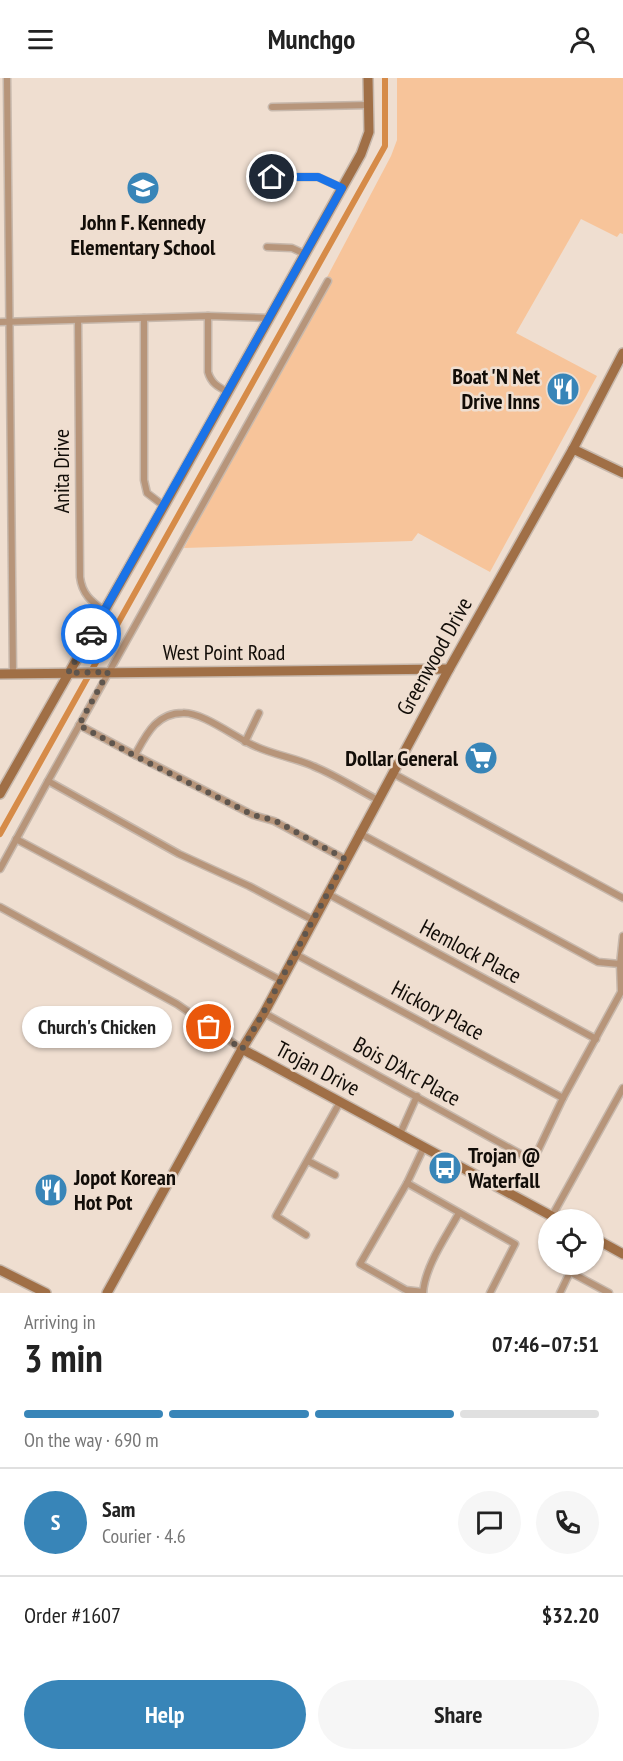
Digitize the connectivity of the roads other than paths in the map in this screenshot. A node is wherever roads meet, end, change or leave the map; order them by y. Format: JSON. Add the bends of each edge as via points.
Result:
{"nodes":[{"id":1,"x":7,"y":78,"type":"edge"},
{"id":2,"x":368,"y":78,"type":"edge"},
{"id":3,"x":369,"y":105,"type":"junction"},
{"id":4,"x":272,"y":107,"type":"dead end"},
{"id":5,"x":272,"y":177,"type":"dead end"},
{"id":6,"x":342,"y":188,"type":"junction"},
{"id":7,"x":267,"y":247,"type":"dead end"},
{"id":8,"x":305,"y":254,"type":"junction"},
{"id":9,"x":328,"y":281,"type":"dead end"},
{"id":10,"x":208,"y":316,"type":"junction"},
{"id":11,"x":144,"y":318,"type":"junction"},
{"id":12,"x":269,"y":318,"type":"junction"},
{"id":13,"x":78,"y":320,"type":"junction"},
{"id":14,"x":0,"y":322,"type":"edge"},
{"id":15,"x":9,"y":322,"type":"junction"},
{"id":16,"x":623,"y":353,"type":"edge"},
{"id":17,"x":228,"y":392,"type":"junction"},
{"id":18,"x":573,"y":449,"type":"junction"},
{"id":19,"x":623,"y":473,"type":"edge"},
{"id":20,"x":164,"y":506,"type":"junction"},
{"id":21,"x":104,"y":611,"type":"junction"},
{"id":22,"x":448,"y":669,"type":"junction"},
{"id":23,"x":105,"y":672,"type":"junction"},
{"id":24,"x":72,"y":673,"type":"junction"},
{"id":25,"x":0,"y":674,"type":"edge"},
{"id":26,"x":13,"y":674,"type":"junction"},
{"id":27,"x":259,"y":713,"type":"dead end"},
{"id":28,"x":79,"y":725,"type":"junction"},
{"id":29,"x":245,"y":742,"type":"junction"},
{"id":30,"x":135,"y":756,"type":"junction"},
{"id":31,"x":392,"y":773,"type":"junction"},
{"id":32,"x":48,"y":781,"type":"junction"},
{"id":33,"x":3,"y":782,"type":"edge"},
{"id":34,"x":0,"y":794,"type":"edge"},
{"id":35,"x":378,"y":800,"type":"junction"},
{"id":36,"x":359,"y":833,"type":"junction"},
{"id":37,"x":16,"y":839,"type":"junction"},
{"id":38,"x":345,"y":859,"type":"junction"},
{"id":39,"x":0,"y":869,"type":"edge"},
{"id":40,"x":328,"y":894,"type":"junction"},
{"id":41,"x":623,"y":898,"type":"edge"},
{"id":42,"x":0,"y":907,"type":"edge"},
{"id":43,"x":313,"y":920,"type":"junction"},
{"id":44,"x":623,"y":936,"type":"edge"},
{"id":45,"x":296,"y":954,"type":"junction"},
{"id":46,"x":620,"y":964,"type":"junction"},
{"id":47,"x":282,"y":981,"type":"junction"},
{"id":48,"x":264,"y":1013,"type":"junction"},
{"id":49,"x":596,"y":1039,"type":"junction"},
{"id":50,"x":242,"y":1049,"type":"junction"},
{"id":51,"x":623,"y":1088,"type":"edge"},
{"id":52,"x":417,"y":1096,"type":"junction"},
{"id":53,"x":563,"y":1098,"type":"junction"},
{"id":54,"x":340,"y":1102,"type":"junction"},
{"id":55,"x":400,"y":1134,"type":"junction"},
{"id":56,"x":424,"y":1147,"type":"junction"},
{"id":57,"x":308,"y":1161,"type":"junction"},
{"id":58,"x":335,"y":1175,"type":"dead end"},
{"id":59,"x":407,"y":1184,"type":"junction"},
{"id":60,"x":538,"y":1209,"type":"edge"},
{"id":61,"x":560,"y":1209,"type":"edge"},
{"id":62,"x":459,"y":1213,"type":"junction"},
{"id":63,"x":306,"y":1236,"type":"dead end"},
{"id":64,"x":604,"y":1244,"type":"edge"},
{"id":65,"x":623,"y":1254,"type":"edge"},
{"id":66,"x":0,"y":1270,"type":"edge"},
{"id":67,"x":423,"y":1292,"type":"edge"},
{"id":68,"x":46,"y":1293,"type":"edge"},
{"id":69,"x":107,"y":1293,"type":"edge"},
{"id":70,"x":490,"y":1293,"type":"edge"},
{"id":71,"x":560,"y":1293,"type":"edge"},
{"id":72,"x":609,"y":1293,"type":"edge"}],
"edges":[{"from":1,"to":15,"type":"street"},
{"from":2,"to":3,"type":"street"},
{"from":3,"to":4,"type":"street"},
{"from":3,"to":6,"type":"street","via":[[366,144]]},
{"from":5,"to":6,"type":"street","via":[[318,177]]},
{"from":6,"to":8,"type":"street"},
{"from":7,"to":8,"type":"street","via":[[292,248]]},
{"from":8,"to":12,"type":"street"},
{"from":9,"to":23,"type":"street"},
{"from":10,"to":11,"type":"street"},
{"from":10,"to":12,"type":"street"},
{"from":10,"to":17,"type":"street","via":[[209,377]]},
{"from":11,"to":13,"type":"street"},
{"from":11,"to":20,"type":"street","via":[[144,480],[147,493]]},
{"from":12,"to":17,"type":"street"},
{"from":13,"to":15,"type":"street"},
{"from":13,"to":21,"type":"street","name":"Anita Drive","via":[[80,577],[88,599]]},
{"from":14,"to":15,"type":"street"},
{"from":15,"to":26,"type":"street"},
{"from":16,"to":18,"type":"street","name":"Greenwood Drive"},
{"from":17,"to":20,"type":"street"},
{"from":18,"to":19,"type":"street"},
{"from":18,"to":22,"type":"street","name":"Greenwood Drive"},
{"from":20,"to":21,"type":"street"},
{"from":21,"to":24,"type":"street"},
{"from":22,"to":23,"type":"street","name":"West Point Road"},
{"from":22,"to":31,"type":"street","name":"Greenwood Drive"},
{"from":23,"to":24,"type":"street","name":"West Point Road"},
{"from":23,"to":28,"type":"street"},
{"from":24,"to":26,"type":"street","name":"West Point Road"},
{"from":24,"to":33,"type":"street"},
{"from":25,"to":26,"type":"street","name":"West Point Road"},
{"from":27,"to":29,"type":"street"},
{"from":28,"to":30,"type":"street"},
{"from":28,"to":32,"type":"street"},
{"from":29,"to":30,"type":"street","via":[[198,716],[182,712],[156,722]]},
{"from":29,"to":35,"type":"street","via":[[315,766]]},
{"from":30,"to":38,"type":"street","via":[[253,815],[274,820]]},
{"from":31,"to":35,"type":"street","name":"Greenwood Drive"},
{"from":31,"to":41,"type":"street"},
{"from":32,"to":37,"type":"street"},
{"from":32,"to":43,"type":"street","via":[[178,854]]},
{"from":33,"to":34,"type":"street"},
{"from":35,"to":36,"type":"street","name":"Greenwood Drive"},
{"from":36,"to":38,"type":"street","name":"Greenwood Drive"},
{"from":36,"to":46,"type":"street","via":[[598,962]]},
{"from":37,"to":39,"type":"street"},
{"from":37,"to":47,"type":"street"},
{"from":38,"to":40,"type":"street","name":"Greenwood Drive"},
{"from":40,"to":43,"type":"street","name":"Greenwood Drive"},
{"from":40,"to":49,"type":"street","name":"Hemlock Place"},
{"from":42,"to":50,"type":"street","name":"Trojan Drive","via":[[177,1004]]},
{"from":43,"to":45,"type":"street","name":"Greenwood Drive"},
{"from":44,"to":46,"type":"street"},
{"from":45,"to":47,"type":"street","name":"Greenwood Drive"},
{"from":45,"to":53,"type":"street","name":"Hickory Place"},
{"from":46,"to":49,"type":"street","via":[[621,992]]},
{"from":47,"to":48,"type":"street","name":"Greenwood Drive"},
{"from":48,"to":50,"type":"street","name":"Greenwood Drive"},
{"from":48,"to":52,"type":"street","name":"Bois D'Arc Place"},
{"from":49,"to":53,"type":"street"},
{"from":50,"to":54,"type":"street","name":"Trojan Drive"},
{"from":50,"to":69,"type":"street","name":"Greenwood Drive"},
{"from":51,"to":61,"type":"street"},
{"from":52,"to":53,"type":"street","name":"Bois D'Arc Place","via":[[533,1161]]},
{"from":52,"to":55,"type":"street"},
{"from":54,"to":55,"type":"street","name":"Trojan Drive"},
{"from":54,"to":57,"type":"street"},
{"from":55,"to":56,"type":"street","name":"Trojan Drive"},
{"from":56,"to":59,"type":"street"},
{"from":56,"to":60,"type":"street","name":"Trojan Drive"},
{"from":57,"to":58,"type":"street"},
{"from":57,"to":63,"type":"street","via":[[276,1216]]},
{"from":59,"to":62,"type":"street"},
{"from":59,"to":67,"type":"street","via":[[360,1264],[406,1290]]},
{"from":62,"to":67,"type":"street","via":[[429,1270]]},
{"from":62,"to":70,"type":"street","via":[[515,1244]]},
{"from":64,"to":65,"type":"street"},
{"from":66,"to":68,"type":"street"},
{"from":71,"to":72,"type":"street","via":[[570,1272]]}]}
